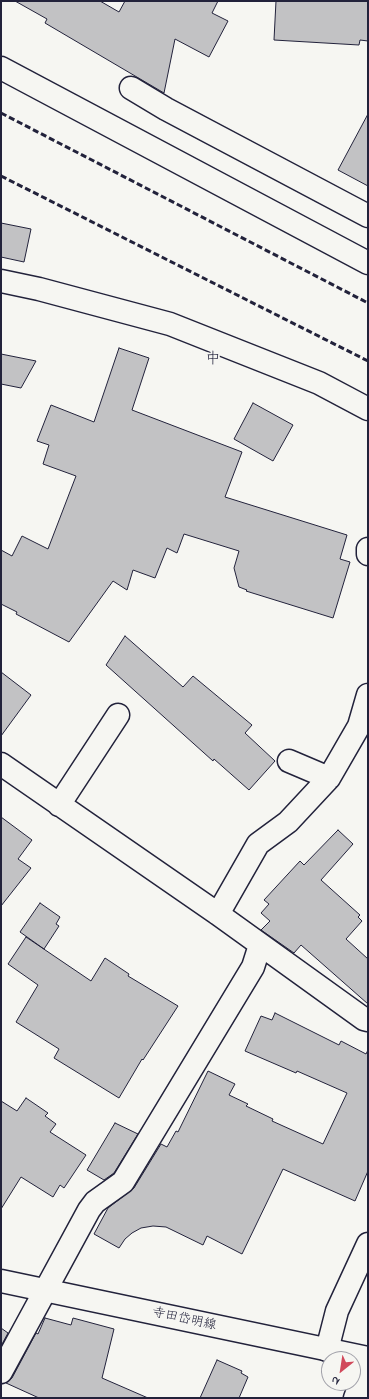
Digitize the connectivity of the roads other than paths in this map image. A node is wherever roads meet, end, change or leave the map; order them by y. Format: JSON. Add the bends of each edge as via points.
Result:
{"nodes":[{"id":1,"x":1,"y":68,"type":"edge"},
{"id":2,"x":130,"y":88,"type":"dead end"},
{"id":3,"x":368,"y":216,"type":"edge"},
{"id":4,"x":368,"y":263,"type":"edge"},
{"id":5,"x":1,"y":281,"type":"edge"},
{"id":6,"x":368,"y":408,"type":"edge"},
{"id":7,"x":368,"y":549,"type":"edge"},
{"id":8,"x":368,"y":554,"type":"edge"},
{"id":9,"x":368,"y":695,"type":"edge"},
{"id":10,"x":118,"y":715,"type":"dead end"},
{"id":11,"x":289,"y":761,"type":"dead end"},
{"id":12,"x":1,"y":764,"type":"edge"},
{"id":13,"x":329,"y":778,"type":"junction"},
{"id":14,"x":59,"y":805,"type":"junction"},
{"id":15,"x":218,"y":914,"type":"junction"},
{"id":16,"x":260,"y":945,"type":"junction"},
{"id":17,"x":368,"y":1020,"type":"edge"},
{"id":18,"x":368,"y":1244,"type":"edge"},
{"id":19,"x":1,"y":1281,"type":"edge"},
{"id":20,"x":46,"y":1291,"type":"junction"},
{"id":21,"x":327,"y":1350,"type":"junction"},
{"id":22,"x":368,"y":1358,"type":"edge"},
{"id":23,"x":368,"y":1363,"type":"edge"},
{"id":24,"x":1,"y":1372,"type":"edge"},
{"id":25,"x":355,"y":1398,"type":"edge"}],
"edges":[{"from":1,"to":4,"type":"street"},
{"from":2,"to":3,"type":"street"},
{"from":5,"to":6,"type":"street","via":[[39,288],[170,324],[319,383]]},
{"from":7,"to":8,"type":"street"},
{"from":9,"to":13,"type":"street","via":[[359,726]]},
{"from":10,"to":14,"type":"street"},
{"from":11,"to":13,"type":"street"},
{"from":12,"to":14,"type":"street"},
{"from":13,"to":15,"type":"street","via":[[288,822],[258,844]]},
{"from":14,"to":15,"type":"street"},
{"from":15,"to":16,"type":"street"},
{"from":16,"to":17,"type":"street"},
{"from":16,"to":20,"type":"street","via":[[253,967],[155,1131],[123,1182],[95,1202],[89,1210]]},
{"from":18,"to":21,"type":"street","via":[[337,1310]]},
{"from":19,"to":20,"type":"street","name":"寺田岱明線"},
{"from":20,"to":21,"type":"street","name":"寺田岱明線"},
{"from":20,"to":24,"type":"street"},
{"from":21,"to":22,"type":"street","name":"寺田岱明線"},
{"from":23,"to":25,"type":"street"}]}
